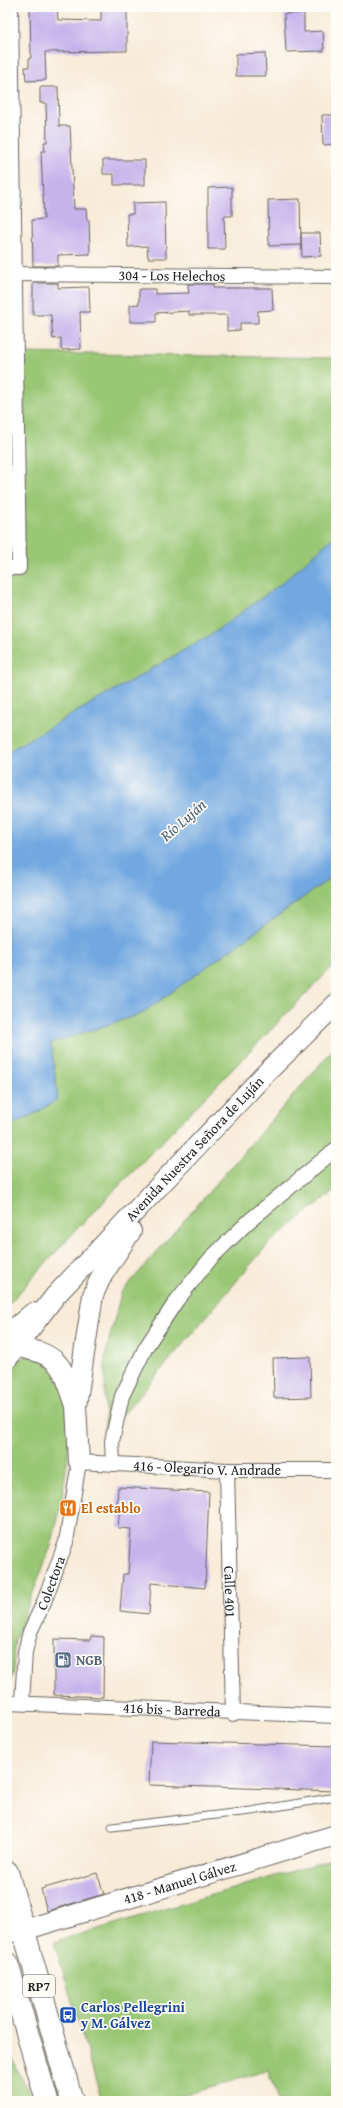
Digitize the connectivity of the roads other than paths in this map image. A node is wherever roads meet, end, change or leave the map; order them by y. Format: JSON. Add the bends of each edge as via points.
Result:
{"nodes":[{"id":1,"x":11,"y":7,"type":"edge"},
{"id":2,"x":12,"y":274,"type":"edge"},
{"id":3,"x":336,"y":278,"type":"edge"},
{"id":4,"x":13,"y":568,"type":"edge"},
{"id":5,"x":336,"y":1004,"type":"edge"},
{"id":6,"x":336,"y":1149,"type":"edge"},
{"id":7,"x":170,"y":1176,"type":"junction"},
{"id":8,"x":10,"y":1347,"type":"edge"},
{"id":9,"x":76,"y":1406,"type":"junction"},
{"id":10,"x":79,"y":1462,"type":"junction"},
{"id":11,"x":113,"y":1464,"type":"junction"},
{"id":12,"x":227,"y":1470,"type":"junction"},
{"id":13,"x":336,"y":1470,"type":"edge"},
{"id":14,"x":7,"y":1703,"type":"edge"},
{"id":15,"x":22,"y":1703,"type":"junction"},
{"id":16,"x":233,"y":1714,"type":"junction"},
{"id":17,"x":336,"y":1716,"type":"edge"},
{"id":18,"x":336,"y":1797,"type":"edge"},
{"id":19,"x":112,"y":1827,"type":"dead end"},
{"id":20,"x":336,"y":1835,"type":"edge"},
{"id":21,"x":7,"y":1872,"type":"edge"},
{"id":22,"x":15,"y":1932,"type":"edge"},
{"id":23,"x":7,"y":1963,"type":"edge"},
{"id":24,"x":47,"y":2101,"type":"edge"},
{"id":25,"x":72,"y":2101,"type":"edge"}],
"edges":[{"from":1,"to":2,"type":"street"},
{"from":2,"to":3,"type":"street","name":"304 - Los Helechos"},
{"from":2,"to":4,"type":"street"},
{"from":5,"to":7,"type":"main road","name":"Avenida Nuestra Señora de Luján","via":[[267,1072]]},
{"from":6,"to":11,"type":"street","via":[[248,1222],[211,1258],[177,1300],[146,1347],[122,1396],[112,1441]]},
{"from":7,"to":8,"type":"main road","name":"Avenida Nuestra Señora de Luján"},
{"from":7,"to":9,"type":"main road","via":[[121,1244],[93,1295]]},
{"from":8,"to":9,"type":"main road","via":[[40,1351],[56,1360],[67,1378]]},
{"from":9,"to":10,"type":"main road"},
{"from":10,"to":11,"type":"street","name":"416 - Olegario V. Andrade"},
{"from":10,"to":15,"type":"street","name":"Colectora","via":[[66,1542],[30,1632],[25,1652]]},
{"from":11,"to":12,"type":"street","name":"416 - Olegario V. Andrade"},
{"from":12,"to":13,"type":"street","name":"416 - Olegario V. Andrade"},
{"from":12,"to":16,"type":"street","name":"Calle 401"},
{"from":14,"to":15,"type":"street","name":"416 bis - Barreda"},
{"from":15,"to":16,"type":"street","name":"416 bis - Barreda"},
{"from":16,"to":17,"type":"street","name":"416 bis - Barreda"},
{"from":18,"to":19,"type":"lane","via":[[251,1811]]},
{"from":20,"to":22,"type":"main road","name":"418 - Manuel Gálvez"},
{"from":21,"to":22,"type":"main road","number":"RP7"},
{"from":22,"to":25,"type":"main road","number":"RP7"},
{"from":23,"to":24,"type":"main road","number":"RP7"}]}
